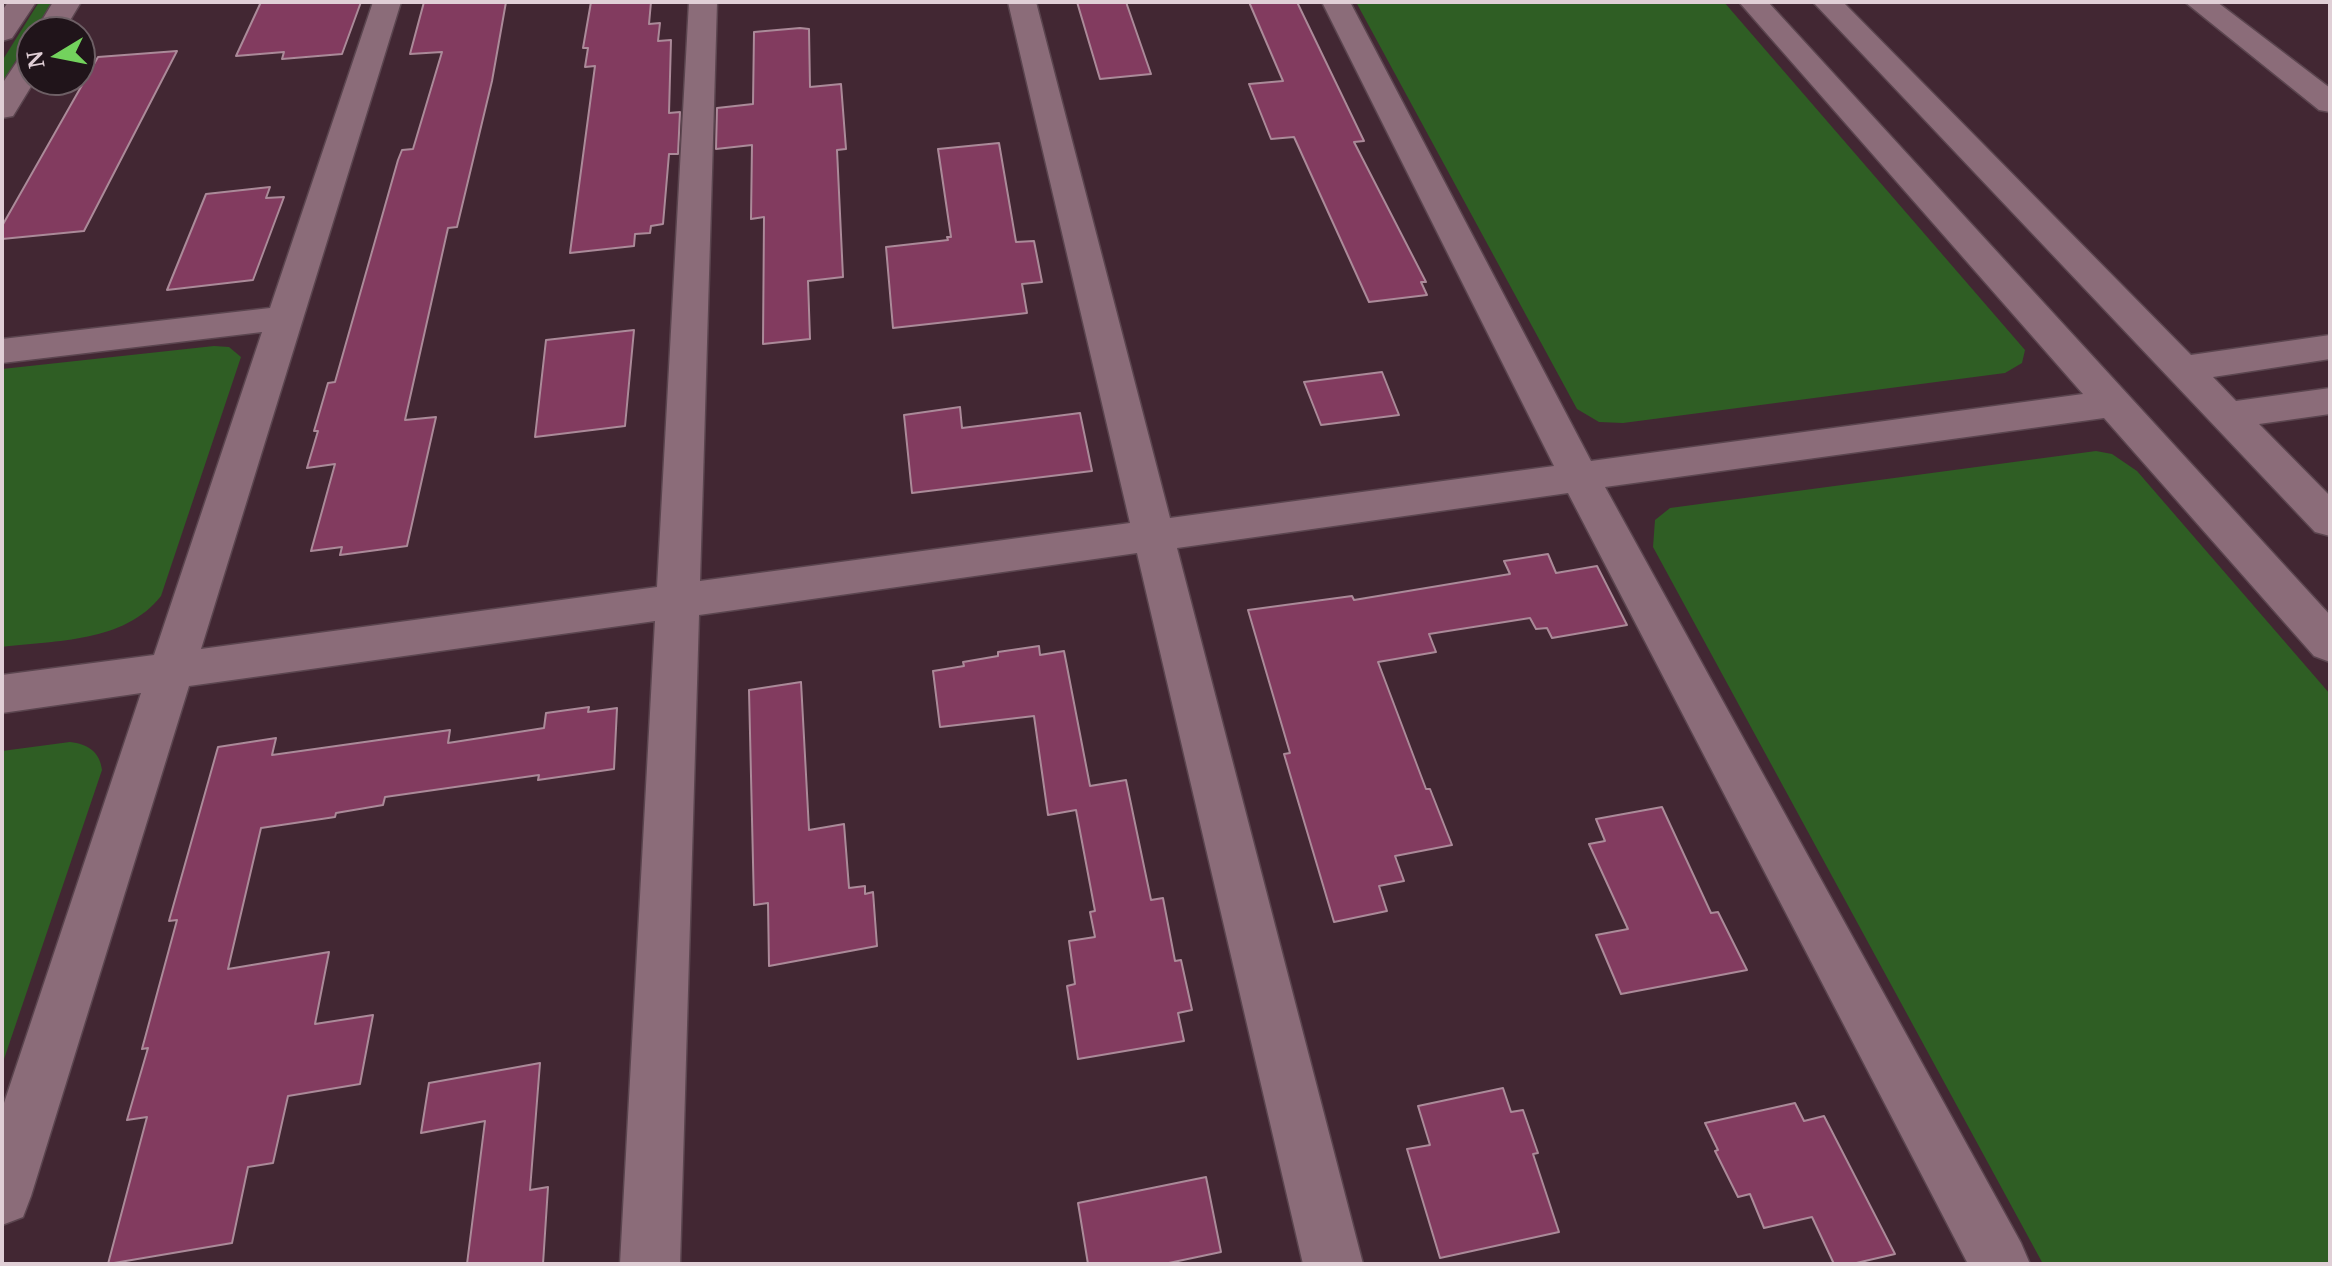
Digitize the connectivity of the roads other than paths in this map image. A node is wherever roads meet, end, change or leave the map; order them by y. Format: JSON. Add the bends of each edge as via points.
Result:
{"nodes":[{"id":1,"x":22,"y":2,"type":"edge"},
{"id":2,"x":387,"y":2,"type":"edge"},
{"id":3,"x":703,"y":2,"type":"edge"},
{"id":4,"x":1022,"y":2,"type":"edge"},
{"id":5,"x":1336,"y":2,"type":"edge"},
{"id":6,"x":1753,"y":2,"type":"edge"},
{"id":7,"x":1827,"y":2,"type":"edge"},
{"id":8,"x":2199,"y":2,"type":"edge"},
{"id":9,"x":2,"y":32,"type":"edge"},
{"id":10,"x":16,"y":86,"type":"edge"},
{"id":11,"x":2330,"y":103,"type":"edge"},
{"id":12,"x":2,"y":109,"type":"edge"},
{"id":13,"x":285,"y":318,"type":"junction"},
{"id":14,"x":2330,"y":347,"type":"edge"},
{"id":15,"x":2,"y":351,"type":"edge"},
{"id":16,"x":2182,"y":369,"type":"junction"},
{"id":17,"x":2330,"y":401,"type":"edge"},
{"id":18,"x":2114,"y":403,"type":"junction"},
{"id":19,"x":2228,"y":415,"type":"junction"},
{"id":20,"x":1580,"y":478,"type":"junction"},
{"id":21,"x":2330,"y":521,"type":"edge"},
{"id":22,"x":1153,"y":535,"type":"junction"},
{"id":23,"x":678,"y":600,"type":"junction"},
{"id":24,"x":2330,"y":644,"type":"edge"},
{"id":25,"x":171,"y":670,"type":"junction"},
{"id":26,"x":2,"y":694,"type":"edge"},
{"id":27,"x":2,"y":1196,"type":"edge"},
{"id":28,"x":650,"y":1264,"type":"edge"},
{"id":29,"x":1333,"y":1264,"type":"edge"},
{"id":30,"x":2000,"y":1264,"type":"edge"}],
"edges":[{"from":1,"to":9,"type":"street"},
{"from":2,"to":13,"type":"street"},
{"from":3,"to":23,"type":"street"},
{"from":4,"to":22,"type":"street"},
{"from":5,"to":20,"type":"street"},
{"from":6,"to":18,"type":"street"},
{"from":7,"to":16,"type":"street"},
{"from":8,"to":11,"type":"street"},
{"from":10,"to":12,"type":"street"},
{"from":13,"to":15,"type":"street"},
{"from":13,"to":25,"type":"street"},
{"from":14,"to":16,"type":"street"},
{"from":16,"to":19,"type":"street"},
{"from":17,"to":19,"type":"street"},
{"from":18,"to":20,"type":"street"},
{"from":18,"to":24,"type":"street"},
{"from":19,"to":21,"type":"street"},
{"from":20,"to":22,"type":"street"},
{"from":20,"to":30,"type":"street"},
{"from":22,"to":23,"type":"street"},
{"from":22,"to":29,"type":"street"},
{"from":23,"to":25,"type":"street"},
{"from":23,"to":28,"type":"street"},
{"from":25,"to":26,"type":"street"},
{"from":25,"to":27,"type":"street"}]}
